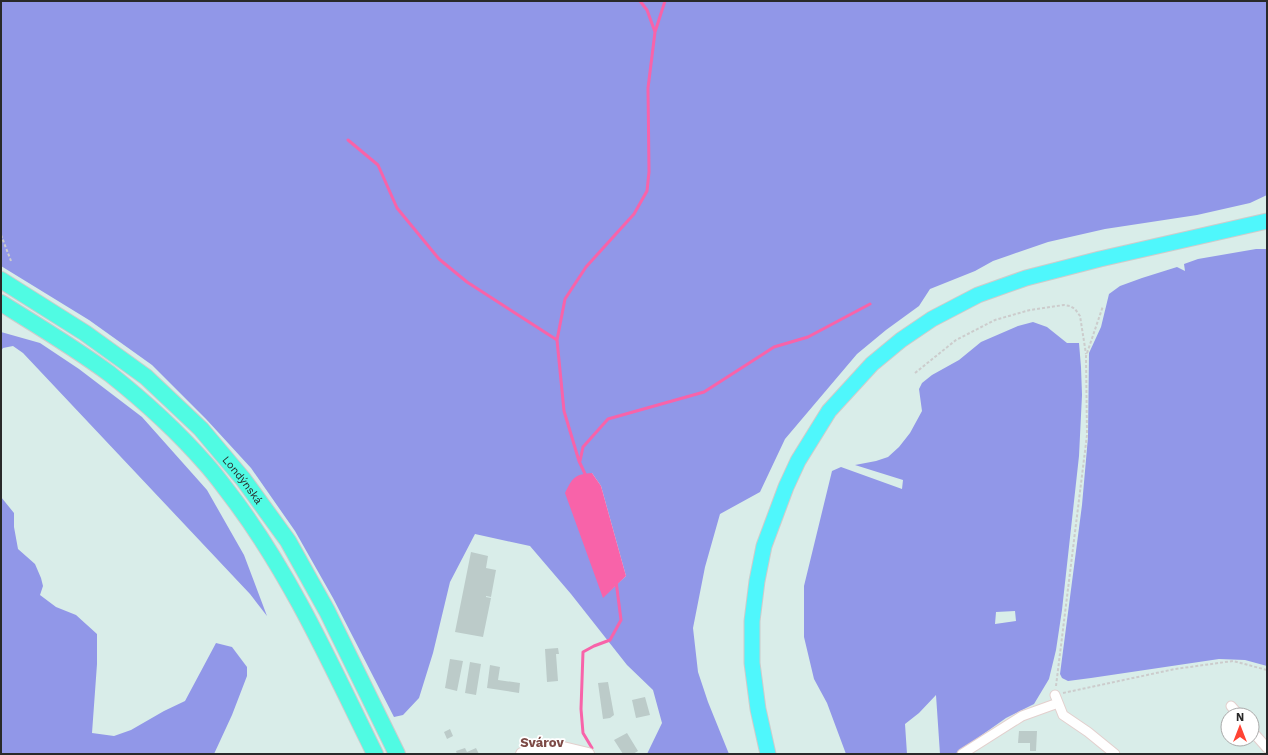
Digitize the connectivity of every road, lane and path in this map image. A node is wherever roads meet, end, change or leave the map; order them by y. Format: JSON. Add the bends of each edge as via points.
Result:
{"nodes":[{"id":1,"x":1267,"y":221,"type":"edge"},
{"id":2,"x":1,"y":235,"type":"edge"},
{"id":3,"x":11,"y":262,"type":"dead end"},
{"id":4,"x":1,"y":280,"type":"edge"},
{"id":5,"x":1,"y":303,"type":"edge"},
{"id":6,"x":1103,"y":306,"type":"dead end"},
{"id":7,"x":1086,"y":356,"type":"junction"},
{"id":8,"x":915,"y":373,"type":"dead end"},
{"id":9,"x":1267,"y":670,"type":"edge"},
{"id":10,"x":1057,"y":699,"type":"junction"},
{"id":11,"x":1260,"y":740,"type":"edge"},
{"id":12,"x":1267,"y":748,"type":"edge"},
{"id":13,"x":375,"y":754,"type":"edge"},
{"id":14,"x":397,"y":754,"type":"edge"},
{"id":15,"x":522,"y":754,"type":"edge"},
{"id":16,"x":588,"y":754,"type":"edge"},
{"id":17,"x":768,"y":754,"type":"edge"},
{"id":18,"x":962,"y":754,"type":"edge"},
{"id":19,"x":1115,"y":754,"type":"edge"}],
"edges":[{"from":1,"to":17,"type":"main road","via":[[1100,259],[1026,278],[978,295],[932,319],[872,364],[829,411],[798,461],[774,515],[764,546],[752,621],[752,663],[758,709]]},
{"from":2,"to":3,"type":"path"},
{"from":4,"to":14,"type":"highway","name":"Londýnská","via":[[85,332],[146,377],[201,429],[243,479],[288,541],[327,611]]},
{"from":5,"to":13,"type":"highway","name":"Londýnská","via":[[110,374],[174,430],[206,463],[268,548],[311,624]]},
{"from":6,"to":7,"type":"path"},
{"from":7,"to":8,"type":"path","via":[[1080,316],[1075,309],[1064,305],[1030,310],[995,320],[956,340]]},
{"from":7,"to":10,"type":"path","via":[[1087,435]]},
{"from":9,"to":10,"type":"path","via":[[1233,661],[1175,669]]},
{"from":10,"to":18,"type":"street","via":[[1022,716]]},
{"from":10,"to":19,"type":"street","via":[[1063,715]]},
{"from":11,"to":12,"type":"street"},
{"from":15,"to":16,"type":"street","via":[[563,748]]}]}
